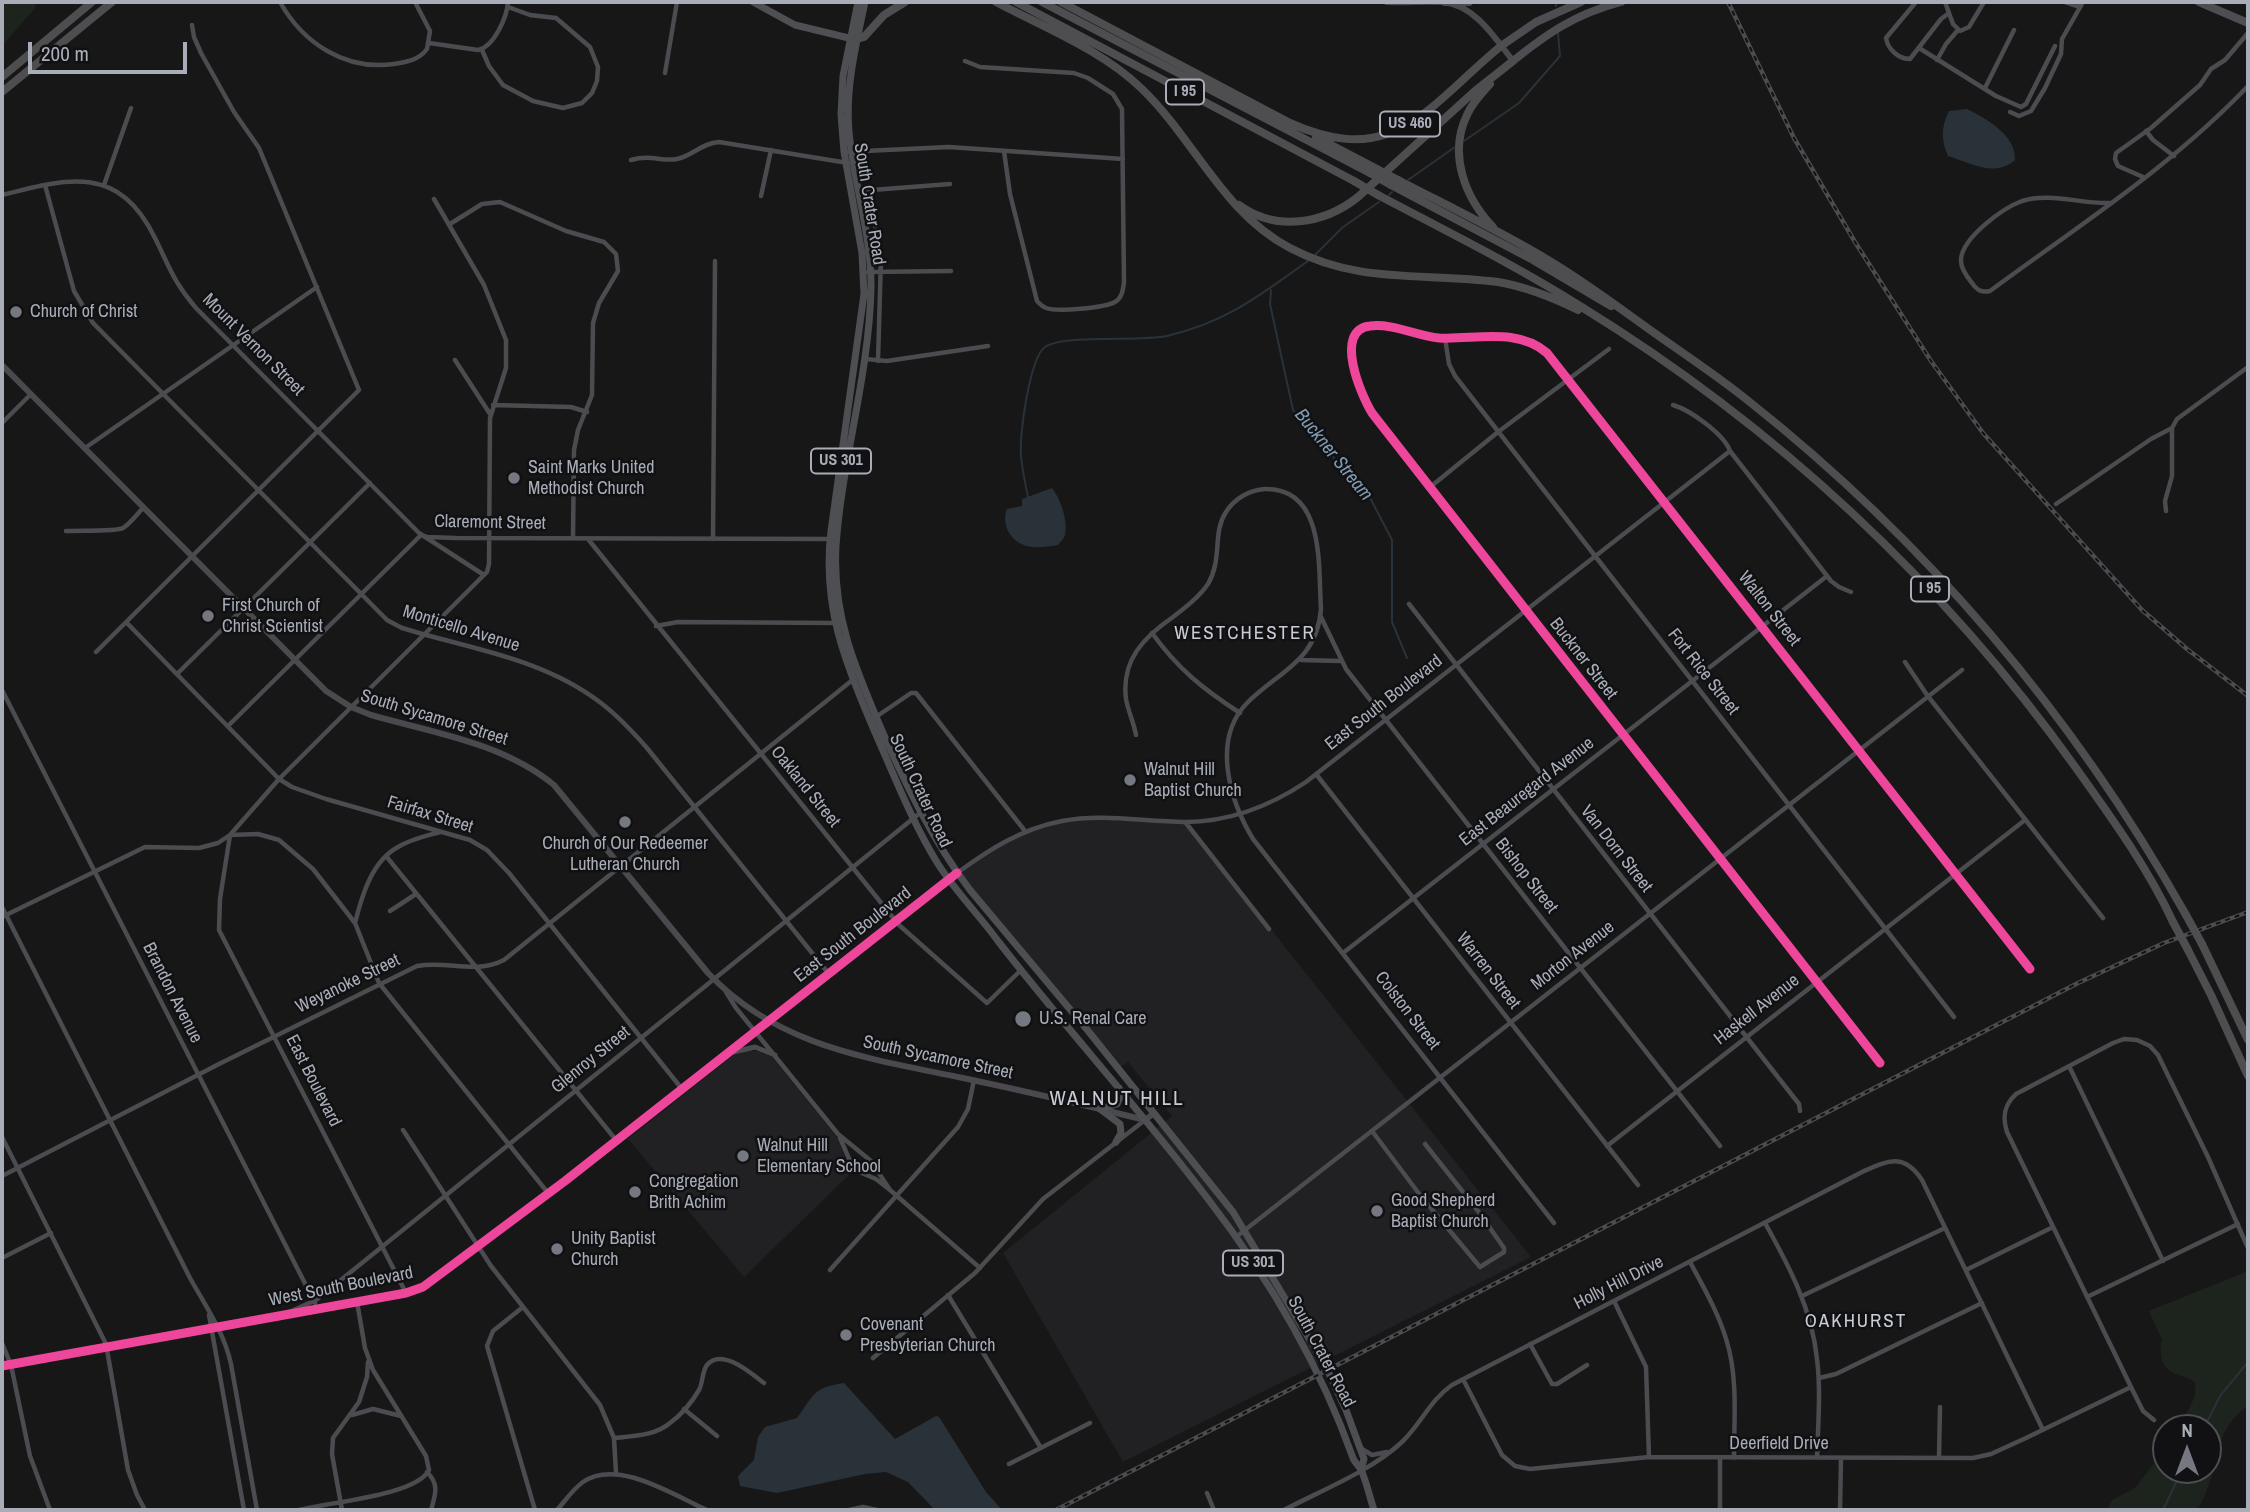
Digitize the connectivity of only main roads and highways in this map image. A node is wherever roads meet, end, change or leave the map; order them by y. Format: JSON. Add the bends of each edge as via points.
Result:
{"nodes":[{"id":1,"x":92,"y":2,"type":"edge"},
{"id":2,"x":112,"y":2,"type":"edge"},
{"id":3,"x":753,"y":2,"type":"edge"},
{"id":4,"x":858,"y":2,"type":"edge"},
{"id":5,"x":865,"y":2,"type":"edge"},
{"id":6,"x":905,"y":2,"type":"edge"},
{"id":7,"x":986,"y":2,"type":"edge"},
{"id":8,"x":996,"y":2,"type":"edge"},
{"id":9,"x":1016,"y":2,"type":"edge"},
{"id":10,"x":1042,"y":2,"type":"edge"},
{"id":11,"x":1387,"y":2,"type":"edge"},
{"id":12,"x":1445,"y":2,"type":"edge"},
{"id":13,"x":1469,"y":2,"type":"edge"},
{"id":14,"x":1581,"y":2,"type":"edge"},
{"id":15,"x":1621,"y":2,"type":"edge"},
{"id":16,"x":2199,"y":2,"type":"edge"},
{"id":17,"x":1064,"y":3,"type":"edge"},
{"id":18,"x":1030,"y":20,"type":"junction"},
{"id":19,"x":2248,"y":23,"type":"edge"},
{"id":20,"x":853,"y":39,"type":"junction"},
{"id":21,"x":1501,"y":46,"type":"junction"},
{"id":22,"x":1513,"y":61,"type":"junction"},
{"id":23,"x":1504,"y":68,"type":"junction"},
{"id":24,"x":2,"y":77,"type":"edge"},
{"id":25,"x":2,"y":92,"type":"edge"},
{"id":26,"x":1295,"y":125,"type":"junction"},
{"id":27,"x":850,"y":163,"type":"junction"},
{"id":28,"x":1373,"y":171,"type":"junction"},
{"id":29,"x":1394,"y":182,"type":"junction"},
{"id":30,"x":1228,"y":197,"type":"junction"},
{"id":31,"x":1500,"y":234,"type":"junction"},
{"id":32,"x":867,"y":272,"type":"junction"},
{"id":33,"x":1612,"y":327,"type":"junction"},
{"id":34,"x":1653,"y":331,"type":"junction"},
{"id":35,"x":2,"y":365,"type":"edge"},
{"id":36,"x":833,"y":539,"type":"junction"},
{"id":37,"x":916,"y":815,"type":"junction"},
{"id":38,"x":2248,"y":1040,"type":"edge"},
{"id":39,"x":2248,"y":1076,"type":"edge"},
{"id":40,"x":1119,"y":1088,"type":"junction"},
{"id":41,"x":1100,"y":1109,"type":"junction"},
{"id":42,"x":1154,"y":1113,"type":"junction"},
{"id":43,"x":1145,"y":1121,"type":"junction"},
{"id":44,"x":1116,"y":1142,"type":"road end"},
{"id":45,"x":1361,"y":1469,"type":"junction"},
{"id":46,"x":1374,"y":1510,"type":"edge"}],
"edges":[{"from":1,"to":24,"type":"highway"},
{"from":2,"to":25,"type":"highway"},
{"from":3,"to":20,"type":"main road","via":[[795,25]]},
{"from":4,"to":20,"type":"main road","name":"South Crater Road","number":"US 301"},
{"from":5,"to":20,"type":"main road","name":"South Crater Road","number":"US 301"},
{"from":6,"to":20,"type":"highway","via":[[884,15],[864,37]]},
{"from":7,"to":18,"type":"highway"},
{"from":8,"to":18,"type":"highway","number":"US 460"},
{"from":9,"to":33,"type":"highway","number":"I 95","bridge":true,"via":[[1534,279]]},
{"from":10,"to":28,"type":"highway","number":"I 95"},
{"from":11,"to":12,"type":"main road"},
{"from":12,"to":13,"type":"highway"},
{"from":12,"to":21,"type":"main road","via":[[1475,16]]},
{"from":14,"to":21,"type":"highway","number":"US 460","via":[[1536,22]]},
{"from":15,"to":22,"type":"highway","number":"US 460","via":[[1566,22]]},
{"from":16,"to":19,"type":"highway"},
{"from":17,"to":26,"type":"highway","number":"US 460"},
{"from":18,"to":30,"type":"highway","number":"US 460","via":[[1094,54],[1140,87]]},
{"from":20,"to":27,"type":"main road","name":"South Crater Road","number":"US 301"},
{"from":21,"to":22,"type":"main road"},
{"from":21,"to":26,"type":"highway","number":"US 460","via":[[1417,120],[1385,136],[1338,139]]},
{"from":22,"to":23,"type":"highway","number":"US 460"},
{"from":23,"to":30,"type":"highway","number":"US 460","via":[[1338,211],[1314,220],[1286,222],[1255,214]]},
{"from":23,"to":31,"type":"highway","via":[[1467,113],[1459,154],[1471,199]]},
{"from":26,"to":28,"type":"highway"},
{"from":27,"to":32,"type":"main road","name":"South Crater Road","number":"US 301"},
{"from":27,"to":32,"type":"main road","name":"South Crater Road","number":"US 301","via":[[858,191]]},
{"from":28,"to":29,"type":"highway","bridge":true},
{"from":29,"to":31,"type":"highway"},
{"from":29,"to":34,"type":"highway","number":"I 95"},
{"from":30,"to":33,"type":"highway","via":[[1274,239],[1336,267],[1367,274],[1519,286]]},
{"from":31,"to":34,"type":"highway","via":[[1567,271]]},
{"from":32,"to":36,"type":"main road","name":"South Crater Road","number":"US 301"},
{"from":32,"to":36,"type":"main road","name":"South Crater Road","number":"US 301","via":[[870,306],[864,359]]},
{"from":33,"to":39,"type":"highway","number":"I 95","bridge":true,"via":[[1779,447],[1856,515],[2003,672],[2122,836],[2188,950]]},
{"from":34,"to":38,"type":"highway","number":"I 95","bridge":true,"via":[[1817,459],[1891,527],[2004,649],[2064,725],[2138,835],[2202,944]]},
{"from":35,"to":41,"type":"main road","name":"South Sycamore Street","via":[[319,685],[372,716],[501,753],[523,763],[563,794],[714,979],[768,1021],[834,1049]]},
{"from":36,"to":37,"type":"main road","name":"South Crater Road","number":"US 301","via":[[830,587],[838,623],[855,677]]},
{"from":37,"to":40,"type":"main road","name":"South Crater Road","number":"US 301","via":[[949,880]]},
{"from":37,"to":42,"type":"main road","name":"South Crater Road","number":"US 301","via":[[957,873]]},
{"from":40,"to":41,"type":"main road","via":[[1117,1104]]},
{"from":40,"to":43,"type":"main road","name":"South Crater Road","number":"US 301"},
{"from":41,"to":43,"type":"main road","name":"South Sycamore Street"},
{"from":41,"to":44,"type":"main road","via":[[1120,1124]]},
{"from":42,"to":43,"type":"main road"},
{"from":42,"to":45,"type":"main road","name":"South Crater Road","number":"US 301","via":[[1221,1196],[1325,1365],[1364,1459]]},
{"from":43,"to":45,"type":"main road","name":"South Crater Road","number":"US 301","via":[[1236,1237],[1310,1358],[1354,1463]]},
{"from":45,"to":46,"type":"main road","name":"South Crater Road","number":"US 301"}]}
